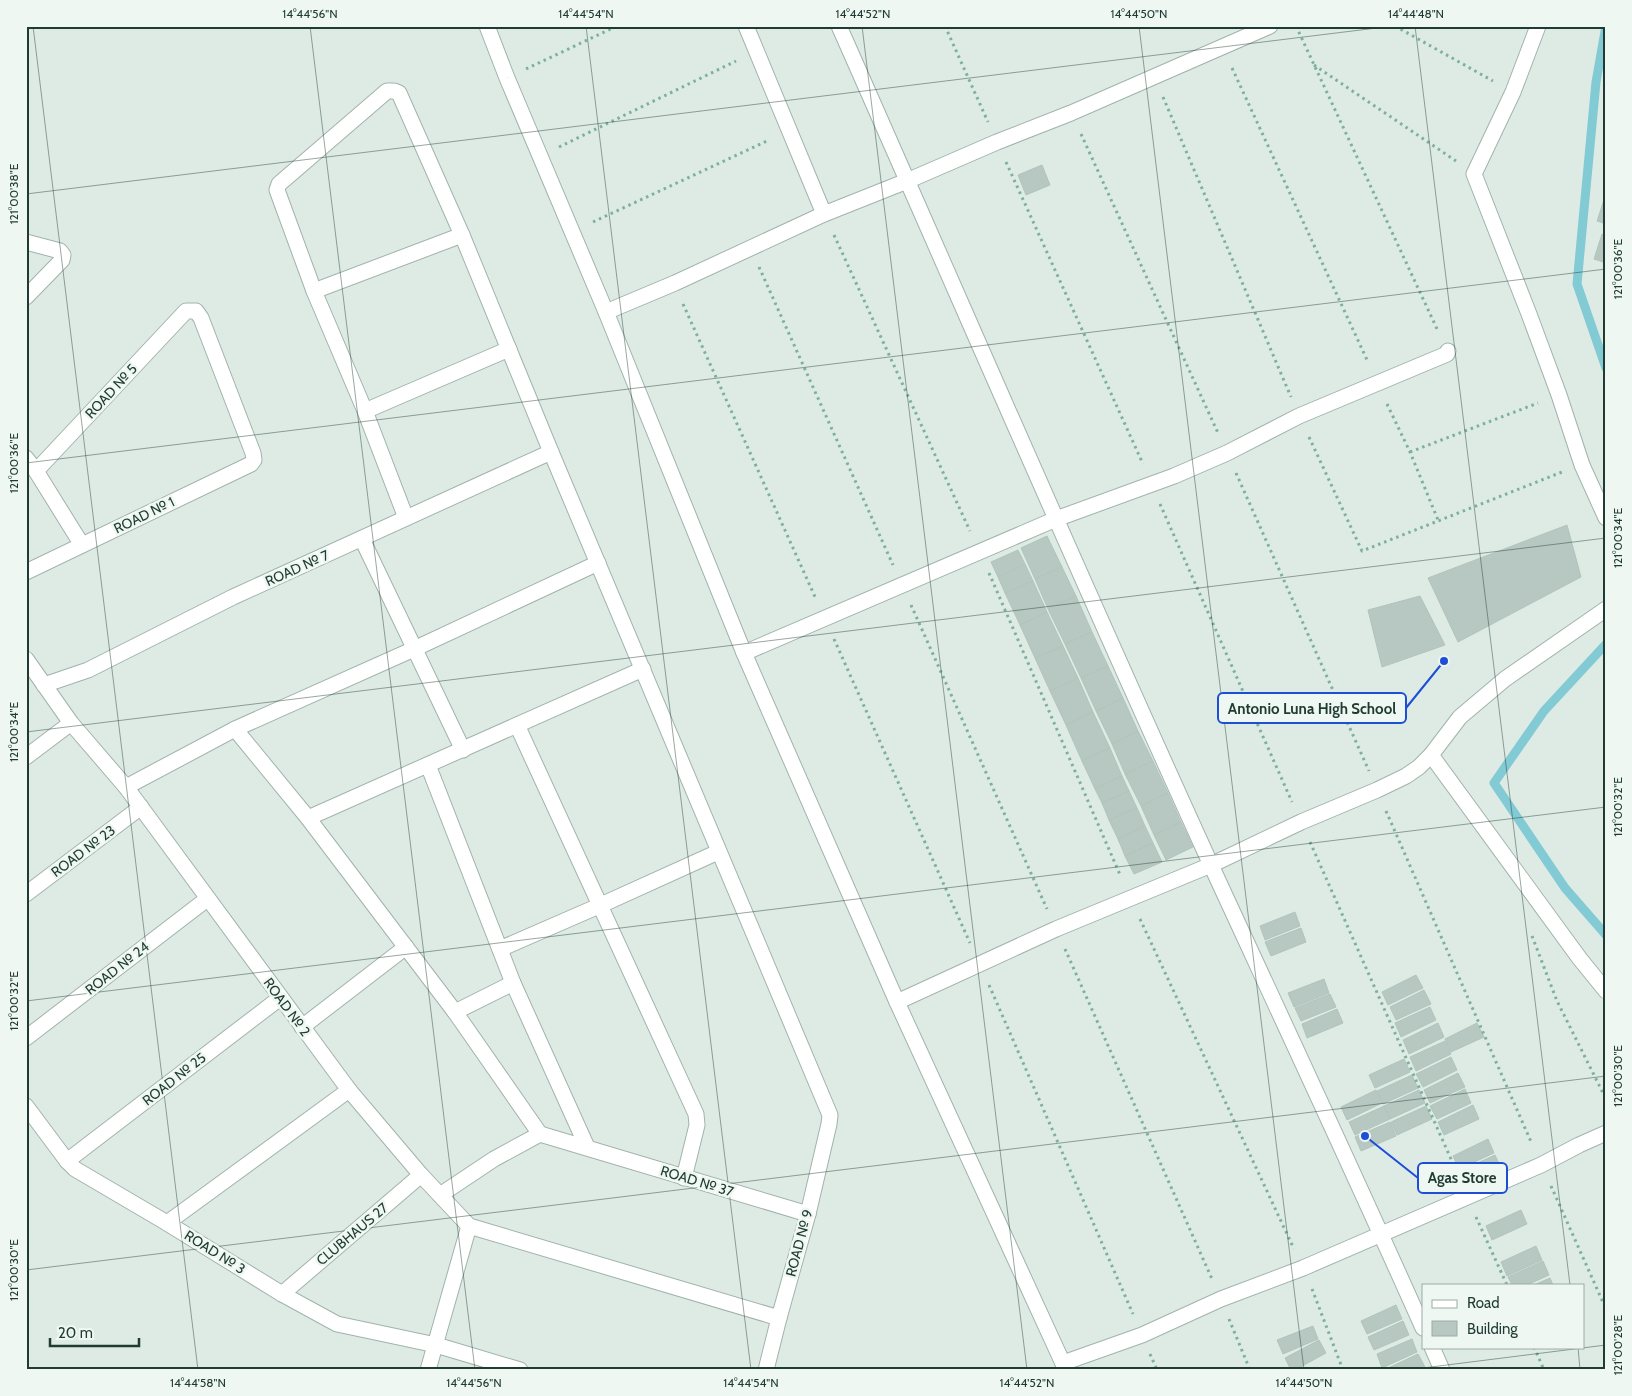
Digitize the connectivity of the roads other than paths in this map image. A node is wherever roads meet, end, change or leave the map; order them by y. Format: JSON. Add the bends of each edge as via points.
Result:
{"nodes":[{"id":1,"x":488,"y":26,"type":"edge"},
{"id":2,"x":746,"y":26,"type":"edge"},
{"id":3,"x":839,"y":26,"type":"edge"},
{"id":4,"x":1270,"y":26,"type":"edge"},
{"id":5,"x":1538,"y":26,"type":"edge"},
{"id":6,"x":907,"y":181,"type":"junction"},
{"id":7,"x":824,"y":214,"type":"junction"},
{"id":8,"x":462,"y":235,"type":"junction"},
{"id":9,"x":26,"y":242,"type":"edge"},
{"id":10,"x":314,"y":291,"type":"junction"},
{"id":11,"x":26,"y":297,"type":"edge"},
{"id":12,"x":186,"y":311,"type":"joint"},
{"id":13,"x":606,"y":312,"type":"junction"},
{"id":14,"x":509,"y":349,"type":"junction"},
{"id":15,"x":1448,"y":352,"type":"road end"},
{"id":16,"x":365,"y":411,"type":"junction"},
{"id":17,"x":551,"y":452,"type":"junction"},
{"id":18,"x":26,"y":458,"type":"edge"},
{"id":19,"x":36,"y":471,"type":"junction"},
{"id":20,"x":406,"y":518,"type":"junction"},
{"id":21,"x":1606,"y":518,"type":"edge"},
{"id":22,"x":1056,"y":519,"type":"junction"},
{"id":23,"x":362,"y":539,"type":"junction"},
{"id":24,"x":82,"y":545,"type":"junction"},
{"id":25,"x":598,"y":563,"type":"junction"},
{"id":26,"x":26,"y":572,"type":"edge"},
{"id":27,"x":1606,"y":609,"type":"edge"},
{"id":28,"x":414,"y":649,"type":"junction"},
{"id":29,"x":744,"y":654,"type":"junction"},
{"id":30,"x":26,"y":660,"type":"edge"},
{"id":31,"x":643,"y":669,"type":"junction"},
{"id":32,"x":44,"y":685,"type":"junction"},
{"id":33,"x":71,"y":723,"type":"junction"},
{"id":34,"x":517,"y":725,"type":"junction"},
{"id":35,"x":234,"y":729,"type":"junction"},
{"id":36,"x":462,"y":750,"type":"junction"},
{"id":37,"x":1431,"y":755,"type":"junction"},
{"id":38,"x":26,"y":757,"type":"edge"},
{"id":39,"x":428,"y":765,"type":"junction"},
{"id":40,"x":126,"y":787,"type":"junction"},
{"id":41,"x":141,"y":807,"type":"junction"},
{"id":42,"x":308,"y":818,"type":"junction"},
{"id":43,"x":718,"y":852,"type":"junction"},
{"id":44,"x":1211,"y":865,"type":"junction"},
{"id":45,"x":26,"y":894,"type":"edge"},
{"id":46,"x":207,"y":898,"type":"junction"},
{"id":47,"x":601,"y":906,"type":"junction"},
{"id":48,"x":406,"y":947,"type":"junction"},
{"id":49,"x":500,"y":949,"type":"junction"},
{"id":50,"x":513,"y":983,"type":"junction"},
{"id":51,"x":1606,"y":991,"type":"edge"},
{"id":52,"x":280,"y":998,"type":"junction"},
{"id":53,"x":896,"y":1002,"type":"junction"},
{"id":54,"x":455,"y":1012,"type":"junction"},
{"id":55,"x":302,"y":1027,"type":"junction"},
{"id":56,"x":26,"y":1038,"type":"edge"},
{"id":57,"x":348,"y":1090,"type":"junction"},
{"id":58,"x":26,"y":1106,"type":"edge"},
{"id":59,"x":1606,"y":1133,"type":"edge"},
{"id":60,"x":540,"y":1134,"type":"junction"},
{"id":61,"x":587,"y":1147,"type":"junction"},
{"id":62,"x":67,"y":1161,"type":"junction"},
{"id":63,"x":421,"y":1175,"type":"junction"},
{"id":64,"x":684,"y":1178,"type":"junction"},
{"id":65,"x":440,"y":1195,"type":"junction"},
{"id":66,"x":808,"y":1214,"type":"junction"},
{"id":67,"x":167,"y":1223,"type":"junction"},
{"id":68,"x":469,"y":1226,"type":"junction"},
{"id":69,"x":1381,"y":1233,"type":"junction"},
{"id":70,"x":282,"y":1294,"type":"junction"},
{"id":71,"x":779,"y":1318,"type":"junction"},
{"id":72,"x":1422,"y":1326,"type":"edge"},
{"id":73,"x":436,"y":1344,"type":"junction"},
{"id":74,"x":1432,"y":1348,"type":"edge"},
{"id":75,"x":1064,"y":1366,"type":"edge"},
{"id":76,"x":428,"y":1370,"type":"edge"},
{"id":77,"x":520,"y":1370,"type":"edge"},
{"id":78,"x":766,"y":1370,"type":"edge"},
{"id":79,"x":1442,"y":1370,"type":"edge"}],
"edges":[{"from":1,"to":13,"type":"street"},
{"from":2,"to":7,"type":"street"},
{"from":3,"to":6,"type":"street"},
{"from":4,"to":6,"type":"street"},
{"from":5,"to":21,"type":"street","via":[[1513,92],[1474,174],[1529,314],[1582,465]]},
{"from":6,"to":7,"type":"street"},
{"from":6,"to":22,"type":"street"},
{"from":7,"to":13,"type":"street"},
{"from":8,"to":10,"type":"street"},
{"from":8,"to":10,"type":"street","via":[[399,93],[387,92],[279,184],[277,190]]},
{"from":8,"to":14,"type":"street"},
{"from":9,"to":11,"type":"street","via":[[60,251],[63,255],[62,260]]},
{"from":10,"to":16,"type":"street"},
{"from":12,"to":19,"type":"street","name":"ROAD № 5"},
{"from":12,"to":24,"type":"street","name":"ROAD № 1","via":[[196,311],[202,318],[254,460]]},
{"from":13,"to":29,"type":"street"},
{"from":14,"to":16,"type":"street"},
{"from":14,"to":17,"type":"street"},
{"from":15,"to":22,"type":"street","via":[[1299,416],[1227,453],[1152,485]]},
{"from":16,"to":20,"type":"street"},
{"from":17,"to":20,"type":"street","name":"ROAD № 7"},
{"from":17,"to":25,"type":"street"},
{"from":18,"to":19,"type":"street"},
{"from":19,"to":24,"type":"street"},
{"from":20,"to":23,"type":"street","name":"ROAD № 7"},
{"from":22,"to":29,"type":"street"},
{"from":22,"to":44,"type":"street"},
{"from":23,"to":28,"type":"street"},
{"from":23,"to":32,"type":"street","name":"ROAD № 7","via":[[233,597],[88,670]]},
{"from":24,"to":26,"type":"street","name":"ROAD № 1"},
{"from":25,"to":28,"type":"street"},
{"from":25,"to":31,"type":"street"},
{"from":27,"to":37,"type":"street","via":[[1505,679],[1460,717]]},
{"from":28,"to":35,"type":"street"},
{"from":28,"to":36,"type":"street"},
{"from":29,"to":53,"type":"street"},
{"from":30,"to":32,"type":"street","name":"ROAD № 2"},
{"from":31,"to":34,"type":"street"},
{"from":31,"to":43,"type":"street"},
{"from":32,"to":33,"type":"street","name":"ROAD № 2"},
{"from":33,"to":38,"type":"street"},
{"from":33,"to":40,"type":"street","name":"ROAD № 2"},
{"from":34,"to":36,"type":"street"},
{"from":34,"to":47,"type":"street"},
{"from":35,"to":40,"type":"street"},
{"from":35,"to":42,"type":"street"},
{"from":36,"to":39,"type":"street"},
{"from":37,"to":44,"type":"street","via":[[1413,771],[1377,790]]},
{"from":37,"to":51,"type":"street"},
{"from":39,"to":42,"type":"street"},
{"from":39,"to":49,"type":"street"},
{"from":40,"to":41,"type":"street","name":"ROAD № 2"},
{"from":41,"to":45,"type":"street","name":"ROAD № 23"},
{"from":41,"to":46,"type":"street","name":"ROAD № 2"},
{"from":42,"to":48,"type":"street"},
{"from":43,"to":47,"type":"street"},
{"from":43,"to":66,"type":"street","name":"ROAD № 9","via":[[830,1115]]},
{"from":44,"to":53,"type":"street","via":[[1056,929]]},
{"from":44,"to":69,"type":"street"},
{"from":46,"to":52,"type":"street","name":"ROAD № 2"},
{"from":46,"to":56,"type":"street","name":"ROAD № 24"},
{"from":47,"to":49,"type":"street"},
{"from":47,"to":64,"type":"street","via":[[696,1114],[697,1125]]},
{"from":48,"to":54,"type":"street"},
{"from":48,"to":55,"type":"street"},
{"from":49,"to":50,"type":"street"},
{"from":50,"to":54,"type":"street"},
{"from":50,"to":61,"type":"street"},
{"from":52,"to":55,"type":"street","name":"ROAD № 2"},
{"from":52,"to":62,"type":"street","name":"ROAD № 25"},
{"from":53,"to":75,"type":"street"},
{"from":54,"to":60,"type":"street"},
{"from":55,"to":57,"type":"street","name":"ROAD № 2"},
{"from":57,"to":63,"type":"street","name":"ROAD № 2"},
{"from":57,"to":67,"type":"street"},
{"from":58,"to":62,"type":"street","name":"ROAD № 3"},
{"from":59,"to":69,"type":"street","via":[[1468,1198]]},
{"from":60,"to":61,"type":"street","name":"ROAD № 37"},
{"from":60,"to":65,"type":"street","via":[[494,1159]]},
{"from":61,"to":64,"type":"street","name":"ROAD № 37"},
{"from":62,"to":67,"type":"street","name":"ROAD № 3","via":[[75,1169]]},
{"from":63,"to":65,"type":"street","name":"ROAD № 2"},
{"from":63,"to":70,"type":"street","name":"CLUBHAUS 27"},
{"from":64,"to":66,"type":"street","name":"ROAD № 37"},
{"from":65,"to":68,"type":"street","name":"ROAD № 2"},
{"from":66,"to":71,"type":"street","name":"ROAD № 9"},
{"from":67,"to":70,"type":"street","name":"ROAD № 3"},
{"from":68,"to":71,"type":"street"},
{"from":68,"to":73,"type":"street"},
{"from":69,"to":72,"type":"street"},
{"from":69,"to":75,"type":"street"},
{"from":70,"to":73,"type":"street","name":"ROAD № 3","via":[[337,1324]]},
{"from":71,"to":78,"type":"street","name":"ROAD № 9"},
{"from":73,"to":76,"type":"street"},
{"from":73,"to":77,"type":"street","name":"ROAD № 3"},
{"from":74,"to":79,"type":"street"}]}
